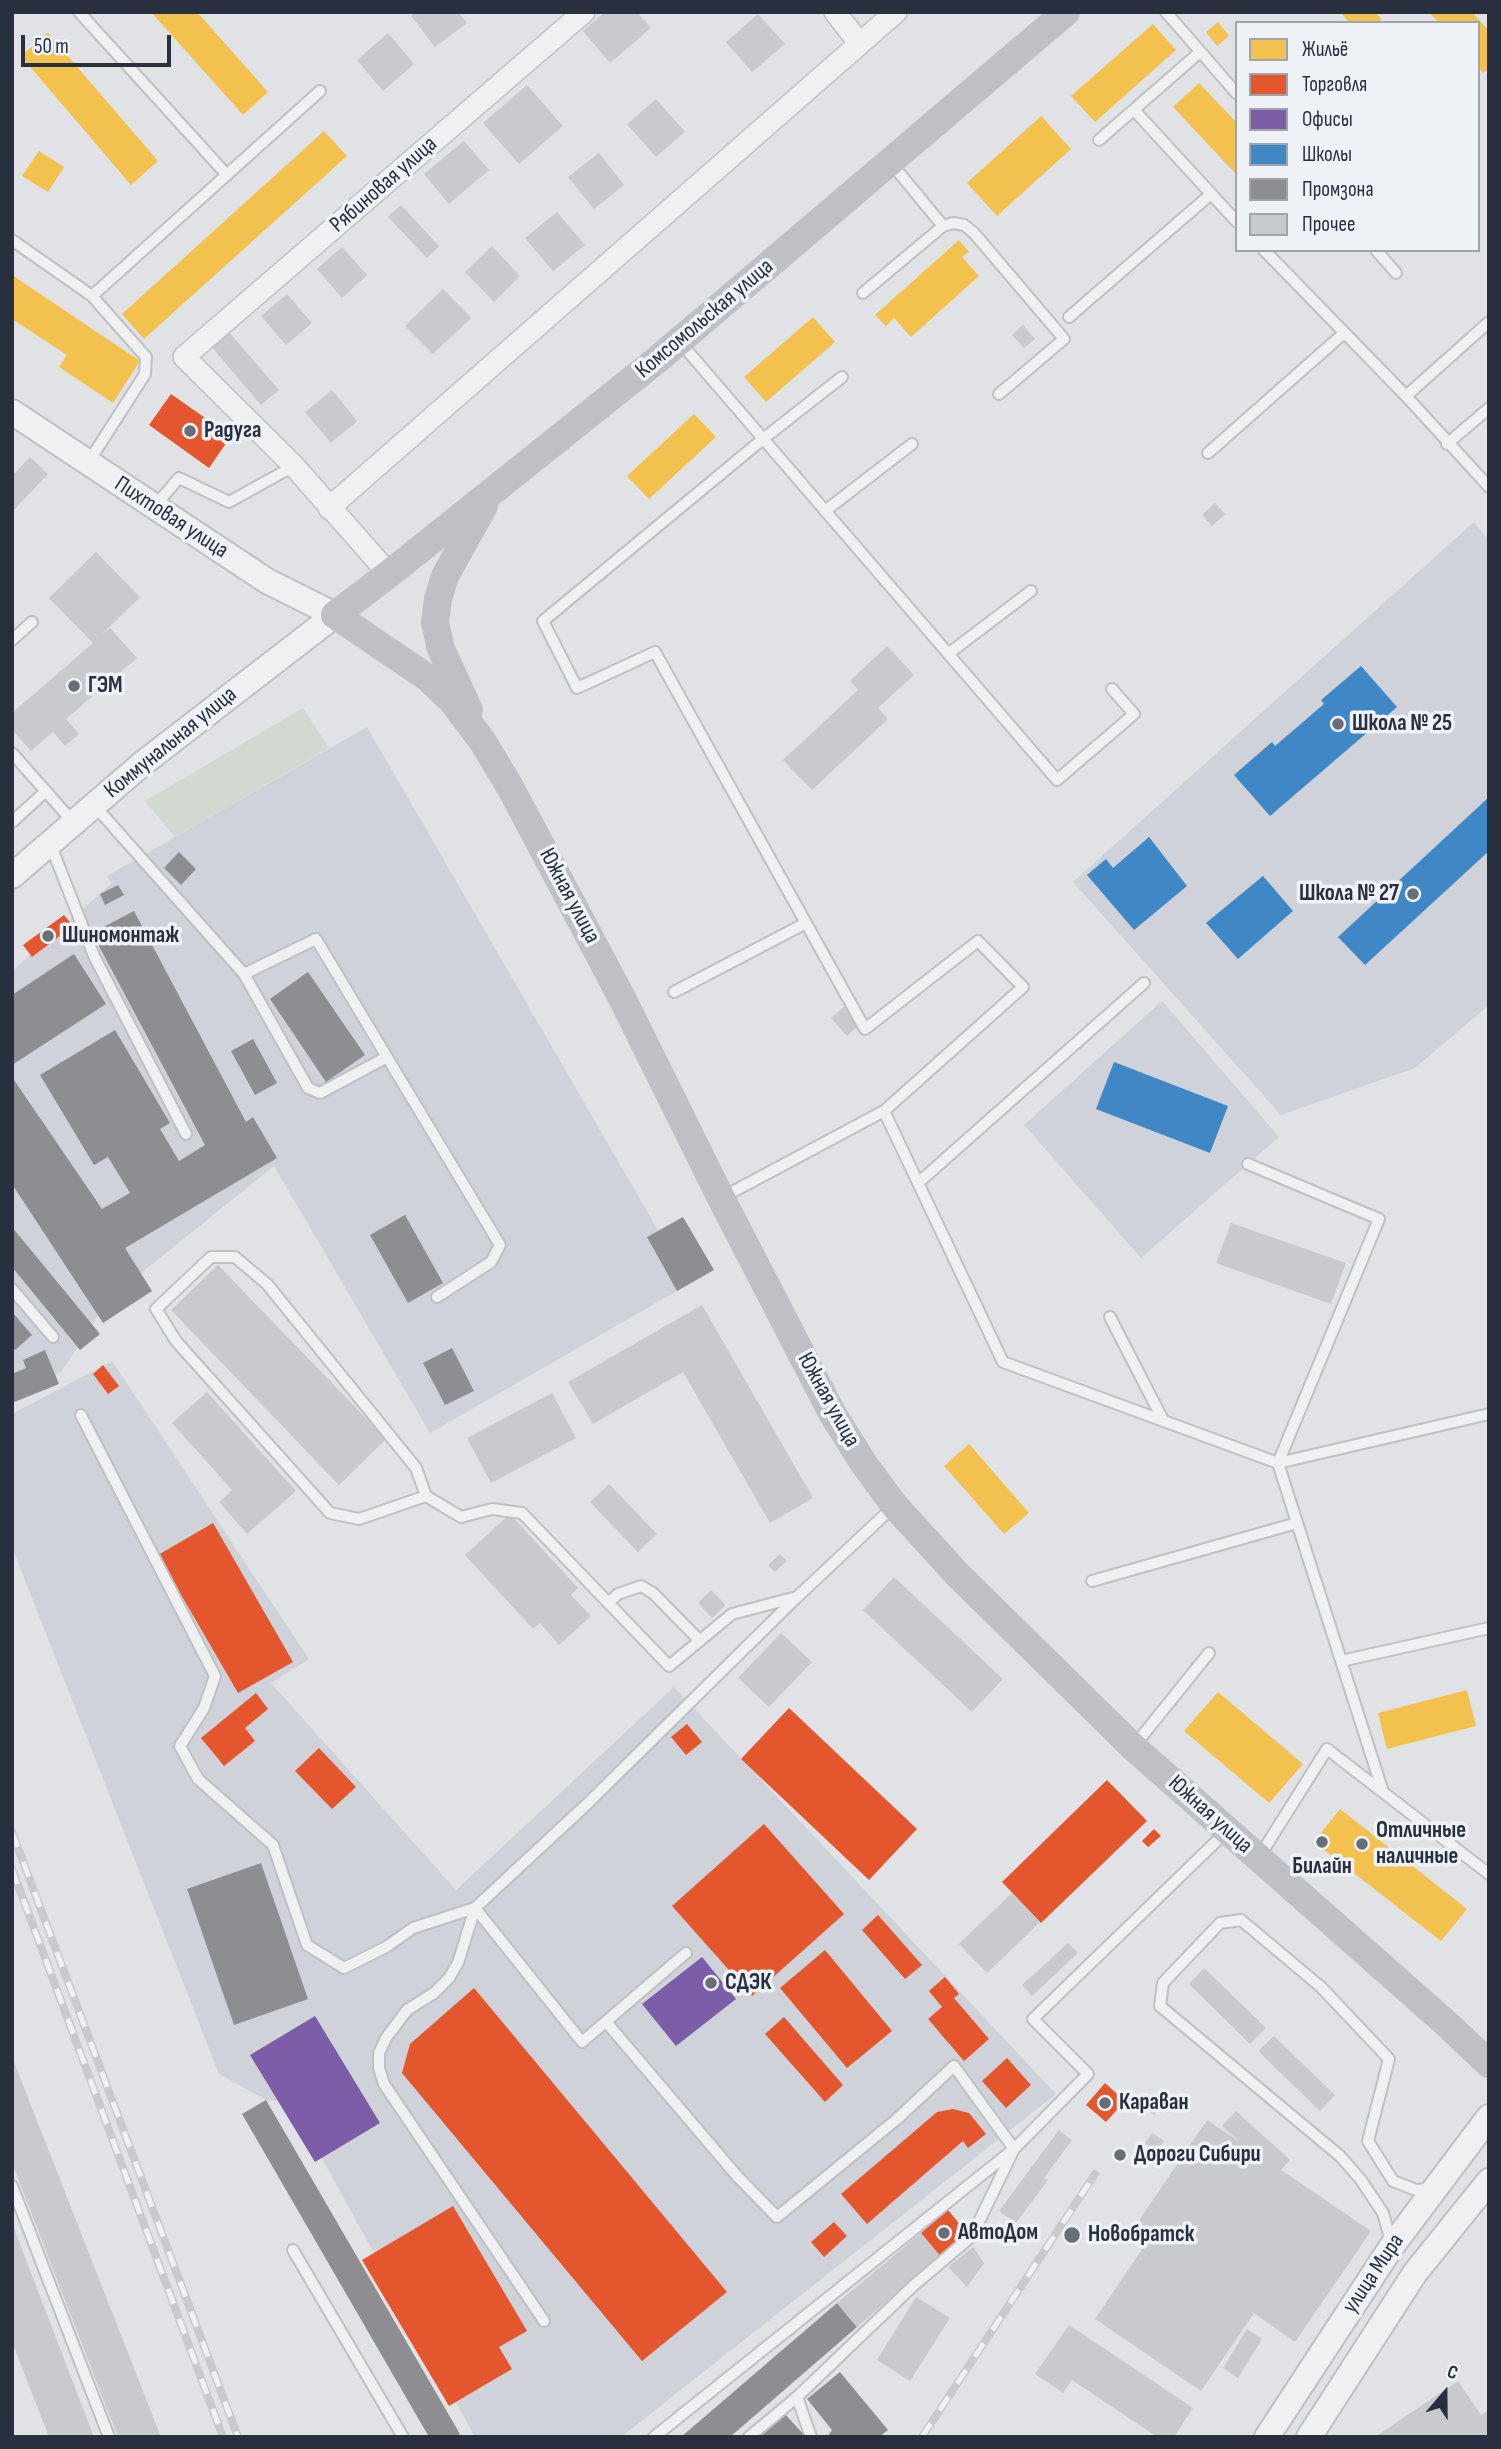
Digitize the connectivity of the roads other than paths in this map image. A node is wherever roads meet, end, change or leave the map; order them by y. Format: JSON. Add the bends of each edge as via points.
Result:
{"nodes":[{"id":1,"x":79,"y":12,"type":"edge"},
{"id":2,"x":584,"y":12,"type":"edge"},
{"id":3,"x":835,"y":12,"type":"edge"},
{"id":4,"x":896,"y":12,"type":"edge"},
{"id":5,"x":1066,"y":12,"type":"edge"},
{"id":6,"x":1166,"y":12,"type":"edge"},
{"id":7,"x":860,"y":44,"type":"junction"},
{"id":8,"x":1200,"y":52,"type":"junction"},
{"id":9,"x":320,"y":91,"type":"dead end"},
{"id":10,"x":1235,"y":92,"type":"edge"},
{"id":11,"x":1134,"y":110,"type":"junction"},
{"id":12,"x":1099,"y":139,"type":"dead end"},
{"id":13,"x":891,"y":163,"type":"junction"},
{"id":14,"x":227,"y":175,"type":"junction"},
{"id":15,"x":1211,"y":194,"type":"junction"},
{"id":16,"x":1235,"y":220,"type":"edge"},
{"id":17,"x":943,"y":226,"type":"junction"},
{"id":18,"x":12,"y":240,"type":"edge"},
{"id":19,"x":1266,"y":252,"type":"edge"},
{"id":20,"x":1378,"y":252,"type":"edge"},
{"id":21,"x":1396,"y":273,"type":"dead end"},
{"id":22,"x":863,"y":293,"type":"dead end"},
{"id":23,"x":92,"y":296,"type":"junction"},
{"id":24,"x":1069,"y":317,"type":"dead end"},
{"id":25,"x":1489,"y":322,"type":"edge"},
{"id":26,"x":1343,"y":334,"type":"junction"},
{"id":27,"x":679,"y":341,"type":"junction"},
{"id":28,"x":842,"y":377,"type":"dead end"},
{"id":29,"x":999,"y":394,"type":"dead end"},
{"id":30,"x":1406,"y":396,"type":"junction"},
{"id":31,"x":1489,"y":408,"type":"edge"},
{"id":32,"x":12,"y":412,"type":"edge"},
{"id":33,"x":763,"y":439,"type":"junction"},
{"id":34,"x":1447,"y":443,"type":"junction"},
{"id":35,"x":912,"y":444,"type":"dead end"},
{"id":36,"x":1208,"y":453,"type":"dead end"},
{"id":37,"x":88,"y":463,"type":"junction"},
{"id":38,"x":294,"y":466,"type":"junction"},
{"id":39,"x":1489,"y":487,"type":"edge"},
{"id":40,"x":490,"y":494,"type":"junction"},
{"id":41,"x":153,"y":507,"type":"junction"},
{"id":42,"x":329,"y":508,"type":"junction"},
{"id":43,"x":825,"y":511,"type":"junction"},
{"id":44,"x":389,"y":574,"type":"junction"},
{"id":45,"x":1031,"y":591,"type":"dead end"},
{"id":46,"x":335,"y":615,"type":"junction"},
{"id":47,"x":32,"y":622,"type":"dead end"},
{"id":48,"x":12,"y":640,"type":"edge"},
{"id":49,"x":948,"y":653,"type":"junction"},
{"id":50,"x":1112,"y":689,"type":"dead end"},
{"id":51,"x":483,"y":742,"type":"junction"},
{"id":52,"x":12,"y":753,"type":"edge"},
{"id":53,"x":46,"y":791,"type":"junction"},
{"id":54,"x":94,"y":805,"type":"junction"},
{"id":55,"x":12,"y":822,"type":"edge"},
{"id":56,"x":74,"y":823,"type":"junction"},
{"id":57,"x":50,"y":843,"type":"junction"},
{"id":58,"x":12,"y":876,"type":"edge"},
{"id":59,"x":806,"y":923,"type":"junction"},
{"id":60,"x":244,"y":974,"type":"junction"},
{"id":61,"x":1144,"y":983,"type":"dead end"},
{"id":62,"x":674,"y":992,"type":"dead end"},
{"id":63,"x":387,"y":1057,"type":"junction"},
{"id":64,"x":884,"y":1111,"type":"junction"},
{"id":65,"x":186,"y":1134,"type":"dead end"},
{"id":66,"x":1248,"y":1164,"type":"dead end"},
{"id":67,"x":918,"y":1184,"type":"junction"},
{"id":68,"x":721,"y":1198,"type":"junction"},
{"id":69,"x":12,"y":1289,"type":"edge"},
{"id":70,"x":437,"y":1297,"type":"dead end"},
{"id":71,"x":1110,"y":1317,"type":"dead end"},
{"id":72,"x":53,"y":1338,"type":"dead end"},
{"id":73,"x":1489,"y":1414,"type":"edge"},
{"id":74,"x":80,"y":1415,"type":"dead end"},
{"id":75,"x":1163,"y":1420,"type":"junction"},
{"id":76,"x":1278,"y":1463,"type":"junction"},
{"id":77,"x":426,"y":1496,"type":"junction"},
{"id":78,"x":895,"y":1506,"type":"junction"},
{"id":79,"x":1297,"y":1523,"type":"junction"},
{"id":80,"x":1092,"y":1581,"type":"dead end"},
{"id":81,"x":796,"y":1598,"type":"junction"},
{"id":82,"x":608,"y":1603,"type":"junction"},
{"id":83,"x":1489,"y":1628,"type":"edge"},
{"id":84,"x":700,"y":1641,"type":"junction"},
{"id":85,"x":1209,"y":1653,"type":"dead end"},
{"id":86,"x":1341,"y":1661,"type":"junction"},
{"id":87,"x":1133,"y":1747,"type":"junction"},
{"id":88,"x":1383,"y":1792,"type":"junction"},
{"id":89,"x":1227,"y":1831,"type":"junction"},
{"id":90,"x":1258,"y":1858,"type":"junction"},
{"id":91,"x":1489,"y":1874,"type":"edge"},
{"id":92,"x":475,"y":1908,"type":"junction"},
{"id":93,"x":686,"y":1953,"type":"dead end"},
{"id":94,"x":607,"y":2023,"type":"junction"},
{"id":95,"x":1481,"y":2052,"type":"edge"},
{"id":96,"x":1489,"y":2116,"type":"edge"},
{"id":97,"x":1014,"y":2149,"type":"junction"},
{"id":98,"x":1489,"y":2181,"type":"edge"},
{"id":99,"x":12,"y":2186,"type":"edge"},
{"id":100,"x":1434,"y":2188,"type":"junction"},
{"id":101,"x":1392,"y":2246,"type":"junction"},
{"id":102,"x":293,"y":2249,"type":"dead end"},
{"id":103,"x":544,"y":2321,"type":"dead end"},
{"id":104,"x":797,"y":2397,"type":"junction"},
{"id":105,"x":108,"y":2437,"type":"edge"},
{"id":106,"x":403,"y":2437,"type":"edge"},
{"id":107,"x":654,"y":2437,"type":"edge"},
{"id":108,"x":749,"y":2437,"type":"edge"},
{"id":109,"x":811,"y":2437,"type":"edge"},
{"id":110,"x":1267,"y":2437,"type":"edge"},
{"id":111,"x":1309,"y":2437,"type":"edge"}],
"edges":[{"from":1,"to":14,"type":"lane"},
{"from":2,"to":38,"type":"street","name":"Рябиновая улица","via":[[184,357]]},
{"from":3,"to":7,"type":"street"},
{"from":4,"to":7,"type":"street"},
{"from":5,"to":13,"type":"main road","name":"Комсомольская улица"},
{"from":6,"to":8,"type":"lane"},
{"from":7,"to":42,"type":"street"},
{"from":8,"to":10,"type":"lane"},
{"from":8,"to":11,"type":"lane"},
{"from":9,"to":14,"type":"lane"},
{"from":11,"to":12,"type":"lane"},
{"from":11,"to":15,"type":"lane"},
{"from":13,"to":17,"type":"lane"},
{"from":13,"to":27,"type":"main road","name":"Комсомольская улица"},
{"from":14,"to":23,"type":"lane"},
{"from":15,"to":16,"type":"lane"},
{"from":15,"to":24,"type":"lane"},
{"from":17,"to":22,"type":"lane"},
{"from":17,"to":29,"type":"lane","via":[[964,225],[974,233],[1063,339]]},
{"from":18,"to":23,"type":"lane"},
{"from":19,"to":26,"type":"lane"},
{"from":20,"to":21,"type":"lane"},
{"from":23,"to":37,"type":"lane","via":[[146,357],[145,374]]},
{"from":25,"to":30,"type":"lane"},
{"from":26,"to":30,"type":"lane"},
{"from":26,"to":36,"type":"lane"},
{"from":27,"to":33,"type":"lane"},
{"from":27,"to":40,"type":"main road","name":"Комсомольская улица"},
{"from":28,"to":33,"type":"lane"},
{"from":30,"to":34,"type":"lane"},
{"from":31,"to":34,"type":"lane"},
{"from":32,"to":37,"type":"street","name":"Пихтовая улица"},
{"from":33,"to":43,"type":"lane"},
{"from":33,"to":59,"type":"lane","via":[[542,621],[577,688],[655,652]]},
{"from":34,"to":39,"type":"lane"},
{"from":35,"to":43,"type":"lane"},
{"from":37,"to":41,"type":"street","name":"Пихтовая улица"},
{"from":38,"to":41,"type":"lane","via":[[229,502],[179,478]]},
{"from":38,"to":42,"type":"street"},
{"from":40,"to":44,"type":"main road","name":"Комсомольская улица"},
{"from":40,"to":51,"type":"main road","via":[[445,576],[435,623],[441,649]]},
{"from":41,"to":46,"type":"street","name":"Пихтовая улица","via":[[267,581]]},
{"from":42,"to":44,"type":"street"},
{"from":43,"to":49,"type":"lane"},
{"from":44,"to":46,"type":"main road","name":"Комсомольская улица"},
{"from":45,"to":49,"type":"lane"},
{"from":46,"to":51,"type":"main road","name":"Южная улица","via":[[428,678]]},
{"from":46,"to":54,"type":"street","name":"Коммунальная улица"},
{"from":47,"to":48,"type":"lane"},
{"from":49,"to":50,"type":"lane","via":[[1057,780],[1134,714]]},
{"from":51,"to":68,"type":"main road","name":"Южная улица","via":[[622,998]]},
{"from":52,"to":53,"type":"lane"},
{"from":53,"to":55,"type":"lane"},
{"from":53,"to":56,"type":"lane"},
{"from":54,"to":56,"type":"street","name":"Коммунальная улица"},
{"from":54,"to":60,"type":"lane"},
{"from":56,"to":57,"type":"street","name":"Коммунальная улица"},
{"from":57,"to":58,"type":"street","name":"Коммунальная улица"},
{"from":57,"to":65,"type":"lane","via":[[94,956]]},
{"from":59,"to":62,"type":"lane"},
{"from":59,"to":64,"type":"lane","via":[[865,1029],[978,941],[1023,987]]},
{"from":60,"to":63,"type":"lane","via":[[316,939]]},
{"from":60,"to":63,"type":"lane","via":[[308,1088],[320,1093]]},
{"from":61,"to":67,"type":"lane"},
{"from":63,"to":70,"type":"lane","via":[[500,1245],[491,1262]]},
{"from":64,"to":67,"type":"lane"},
{"from":64,"to":68,"type":"lane"},
{"from":66,"to":76,"type":"lane","via":[[1379,1219]]},
{"from":67,"to":75,"type":"lane","via":[[1003,1362]]},
{"from":68,"to":78,"type":"main road","name":"Южная улица","via":[[832,1413]]},
{"from":69,"to":72,"type":"lane"},
{"from":71,"to":75,"type":"lane"},
{"from":73,"to":76,"type":"lane"},
{"from":74,"to":92,"type":"lane","via":[[215,1676],[204,1707],[180,1746],[198,1779],[272,1845],[307,1945],[344,1968],[413,1928]]},
{"from":75,"to":76,"type":"lane"},
{"from":76,"to":79,"type":"lane"},
{"from":77,"to":77,"type":"lane","via":[[416,1468],[267,1284],[234,1257],[211,1257],[156,1309],[176,1341],[330,1513],[359,1519]]},
{"from":77,"to":82,"type":"lane","via":[[461,1517],[492,1509],[522,1513]]},
{"from":78,"to":81,"type":"lane"},
{"from":78,"to":87,"type":"main road","name":"Южная улица","via":[[957,1574]]},
{"from":79,"to":80,"type":"lane"},
{"from":79,"to":86,"type":"lane"},
{"from":81,"to":84,"type":"lane","via":[[732,1615]]},
{"from":81,"to":92,"type":"lane"},
{"from":82,"to":84,"type":"lane","via":[[641,1586]]},
{"from":82,"to":84,"type":"lane","via":[[669,1666]]},
{"from":83,"to":86,"type":"lane"},
{"from":85,"to":87,"type":"lane"},
{"from":86,"to":88,"type":"lane"},
{"from":87,"to":89,"type":"main road","name":"Южная улица"},
{"from":88,"to":90,"type":"lane","via":[[1327,1749]]},
{"from":88,"to":91,"type":"lane"},
{"from":89,"to":90,"type":"main road","name":"Южная улица"},
{"from":89,"to":97,"type":"lane","via":[[1033,2019],[1088,2074]]},
{"from":90,"to":95,"type":"main road","name":"Южная улица"},
{"from":92,"to":94,"type":"lane","via":[[582,2042]]},
{"from":92,"to":103,"type":"lane","via":[[449,1978],[407,2010],[386,2038],[379,2068],[384,2084]]},
{"from":93,"to":94,"type":"lane"},
{"from":94,"to":97,"type":"lane","via":[[737,2176],[778,2217],[954,2066]]},
{"from":96,"to":100,"type":"street","name":"улица Мира"},
{"from":97,"to":104,"type":"lane","via":[[972,2236]]},
{"from":97,"to":107,"type":"lane"},
{"from":98,"to":111,"type":"street","name":"улица Мира","via":[[1415,2273]]},
{"from":99,"to":105,"type":"lane"},
{"from":100,"to":101,"type":"street","name":"улица Мира"},
{"from":100,"to":101,"type":"lane","via":[[1416,2190],[1393,2181],[1368,2141],[1389,2059],[1321,1987],[1241,1920],[1220,1923],[1163,1983],[1160,2006],[1340,2156],[1382,2213]]},
{"from":101,"to":110,"type":"street","name":"улица Мира"},
{"from":102,"to":106,"type":"lane"},
{"from":104,"to":108,"type":"lane"},
{"from":104,"to":109,"type":"lane"}]}
